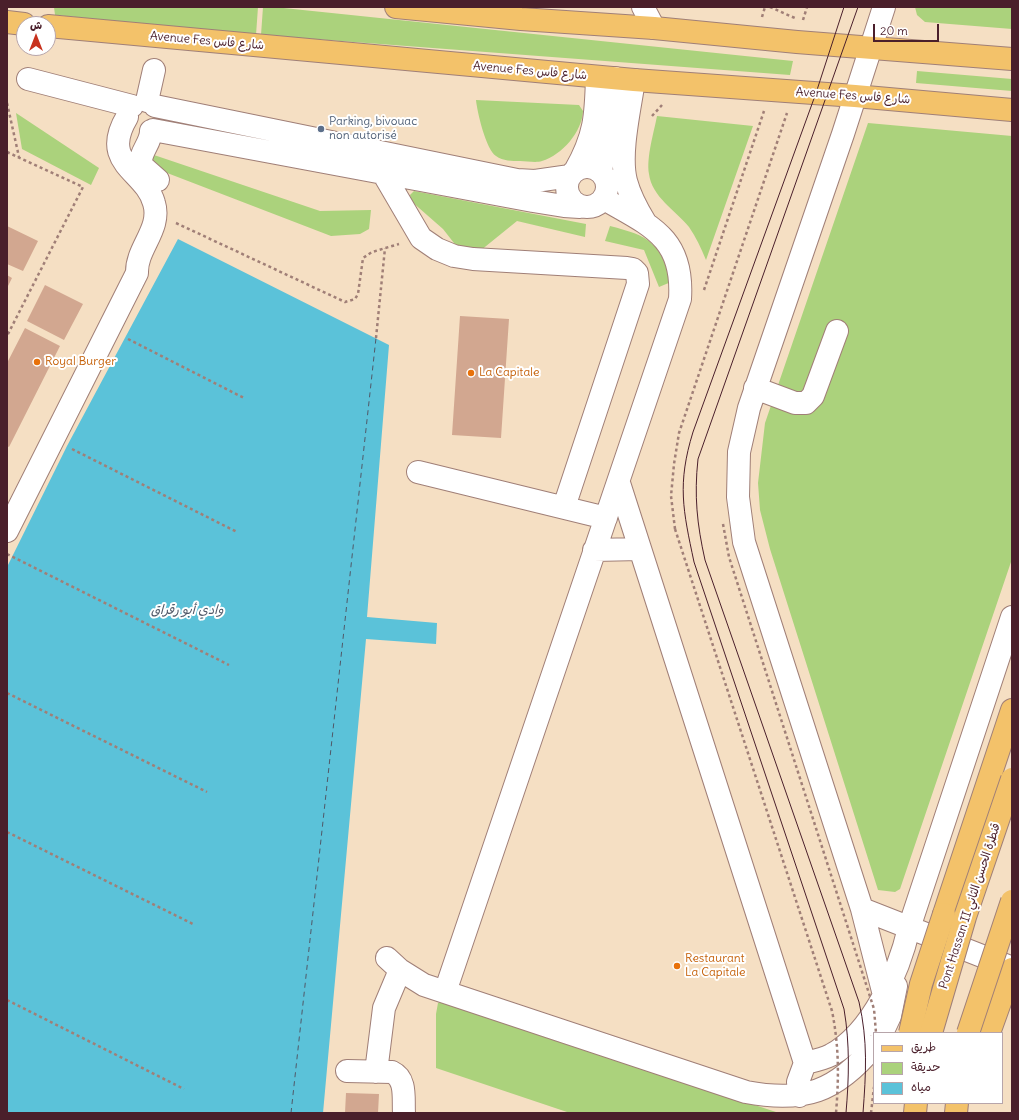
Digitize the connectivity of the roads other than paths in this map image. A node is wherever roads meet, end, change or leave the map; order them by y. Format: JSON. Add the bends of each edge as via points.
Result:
{"nodes":[{"id":1,"x":396,"y":7,"type":"edge"},
{"id":2,"x":643,"y":7,"type":"edge"},
{"id":3,"x":884,"y":7,"type":"edge"},
{"id":4,"x":516,"y":13,"type":"edge"},
{"id":5,"x":56,"y":27,"type":"edge"},
{"id":6,"x":654,"y":28,"type":"junction"},
{"id":7,"x":870,"y":48,"type":"junction"},
{"id":8,"x":1012,"y":59,"type":"edge"},
{"id":9,"x":154,"y":70,"type":"dead end"},
{"id":10,"x":28,"y":79,"type":"dead end"},
{"id":11,"x":615,"y":79,"type":"junction"},
{"id":12,"x":855,"y":96,"type":"junction"},
{"id":13,"x":141,"y":107,"type":"junction"},
{"id":14,"x":1012,"y":110,"type":"edge"},
{"id":15,"x":152,"y":131,"type":"junction"},
{"id":16,"x":383,"y":173,"type":"junction"},
{"id":17,"x":572,"y":174,"type":"junction"},
{"id":18,"x":610,"y":184,"type":"junction"},
{"id":19,"x":580,"y":207,"type":"junction"},
{"id":20,"x":137,"y":273,"type":"junction"},
{"id":21,"x":837,"y":331,"type":"dead end"},
{"id":22,"x":755,"y":388,"type":"junction"},
{"id":23,"x":418,"y":472,"type":"dead end"},
{"id":24,"x":619,"y":483,"type":"junction"},
{"id":25,"x":564,"y":507,"type":"junction"},
{"id":26,"x":606,"y":518,"type":"junction"},
{"id":27,"x":7,"y":530,"type":"edge"},
{"id":28,"x":640,"y":549,"type":"junction"},
{"id":29,"x":594,"y":550,"type":"junction"},
{"id":30,"x":1012,"y":616,"type":"edge"},
{"id":31,"x":1012,"y":710,"type":"edge"},
{"id":32,"x":1012,"y":779,"type":"edge"},
{"id":33,"x":1012,"y":901,"type":"edge"},
{"id":34,"x":862,"y":909,"type":"junction"},
{"id":35,"x":909,"y":928,"type":"junction"},
{"id":36,"x":903,"y":953,"type":"junction"},
{"id":37,"x":1012,"y":969,"type":"edge"},
{"id":38,"x":445,"y":992,"type":"junction"},
{"id":39,"x":884,"y":995,"type":"junction"},
{"id":40,"x":882,"y":1032,"type":"edge"},
{"id":41,"x":910,"y":1032,"type":"edge"},
{"id":42,"x":931,"y":1032,"type":"edge"},
{"id":43,"x":968,"y":1032,"type":"edge"},
{"id":44,"x":989,"y":1032,"type":"edge"},
{"id":45,"x":873,"y":1047,"type":"edge"},
{"id":46,"x":805,"y":1063,"type":"junction"},
{"id":47,"x":347,"y":1071,"type":"dead end"},
{"id":48,"x":376,"y":1072,"type":"junction"},
{"id":49,"x":820,"y":1090,"type":"junction"},
{"id":50,"x":799,"y":1096,"type":"junction"},
{"id":51,"x":962,"y":1104,"type":"edge"},
{"id":52,"x":404,"y":1113,"type":"edge"},
{"id":53,"x":957,"y":1113,"type":"edge"}],
"edges":[{"from":1,"to":4,"type":"main road"},
{"from":2,"to":6,"type":"street"},
{"from":3,"to":7,"type":"street"},
{"from":4,"to":6,"type":"main road"},
{"from":5,"to":11,"type":"main road","name":"Avenue Fes شارع فاس"},
{"from":6,"to":7,"type":"main road"},
{"from":7,"to":8,"type":"main road"},
{"from":7,"to":12,"type":"street"},
{"from":9,"to":13,"type":"street"},
{"from":10,"to":13,"type":"street"},
{"from":11,"to":12,"type":"main road","name":"Avenue Fes شارع فاس"},
{"from":11,"to":17,"type":"street","via":[[595,124],[589,145]]},
{"from":11,"to":18,"type":"street"},
{"from":12,"to":14,"type":"main road","name":"Avenue Fes شارع فاس"},
{"from":12,"to":22,"type":"street"},
{"from":13,"to":15,"type":"street","via":[[160,116],[157,126]]},
{"from":13,"to":15,"type":"street","via":[[131,127],[135,131]]},
{"from":13,"to":17,"type":"street","via":[[517,180],[535,181]]},
{"from":13,"to":20,"type":"street","via":[[122,126],[120,136],[126,166],[149,191],[156,213],[153,228],[137,260]]},
{"from":15,"to":16,"type":"street"},
{"from":15,"to":20,"type":"street","via":[[141,156],[141,165],[164,188],[169,198],[170,220],[151,260],[144,270]]},
{"from":16,"to":19,"type":"street","via":[[533,201]]},
{"from":16,"to":25,"type":"street","via":[[421,238],[454,256],[627,268],[637,273],[638,284]]},
{"from":17,"to":18,"type":"street","via":[[588,167]]},
{"from":17,"to":19,"type":"street","via":[[566,190],[569,197]]},
{"from":18,"to":19,"type":"street","via":[[594,207]]},
{"from":18,"to":24,"type":"street","via":[[671,247],[678,263],[681,281],[680,299]]},
{"from":20,"to":27,"type":"street"},
{"from":21,"to":22,"type":"street","via":[[813,396],[806,402],[795,402]]},
{"from":22,"to":34,"type":"street","via":[[740,452],[738,497],[744,542]]},
{"from":23,"to":25,"type":"street"},
{"from":24,"to":26,"type":"street"},
{"from":24,"to":28,"type":"street"},
{"from":25,"to":26,"type":"street"},
{"from":26,"to":29,"type":"street"},
{"from":28,"to":29,"type":"street"},
{"from":28,"to":46,"type":"street"},
{"from":29,"to":38,"type":"street"},
{"from":30,"to":35,"type":"street"},
{"from":31,"to":41,"type":"main road","bridge":true,"via":[[921,984]]},
{"from":32,"to":42,"type":"main road","name":"Pont Hassan II قنطرة الحسن الثاني","bridge":true,"via":[[963,924]]},
{"from":33,"to":43,"type":"main road","bridge":true},
{"from":34,"to":35,"type":"street"},
{"from":34,"to":39,"type":"street"},
{"from":35,"to":36,"type":"street"},
{"from":35,"to":37,"type":"street"},
{"from":36,"to":39,"type":"street"},
{"from":36,"to":40,"type":"street","via":[[890,1016]]},
{"from":37,"to":44,"type":"main road"},
{"from":38,"to":48,"type":"street","via":[[424,985],[394,964],[384,1008]]},
{"from":38,"to":50,"type":"street","via":[[746,1092],[782,1097]]},
{"from":39,"to":46,"type":"street","via":[[870,1018],[845,1045],[831,1055]]},
{"from":45,"to":49,"type":"street","via":[[852,1069]]},
{"from":46,"to":49,"type":"street","via":[[820,1076]]},
{"from":46,"to":50,"type":"street","via":[[798,1082]]},
{"from":47,"to":48,"type":"street"},
{"from":48,"to":52,"type":"street","via":[[398,1074],[403,1086]]},
{"from":49,"to":50,"type":"street"},
{"from":51,"to":53,"type":"main road"}]}
